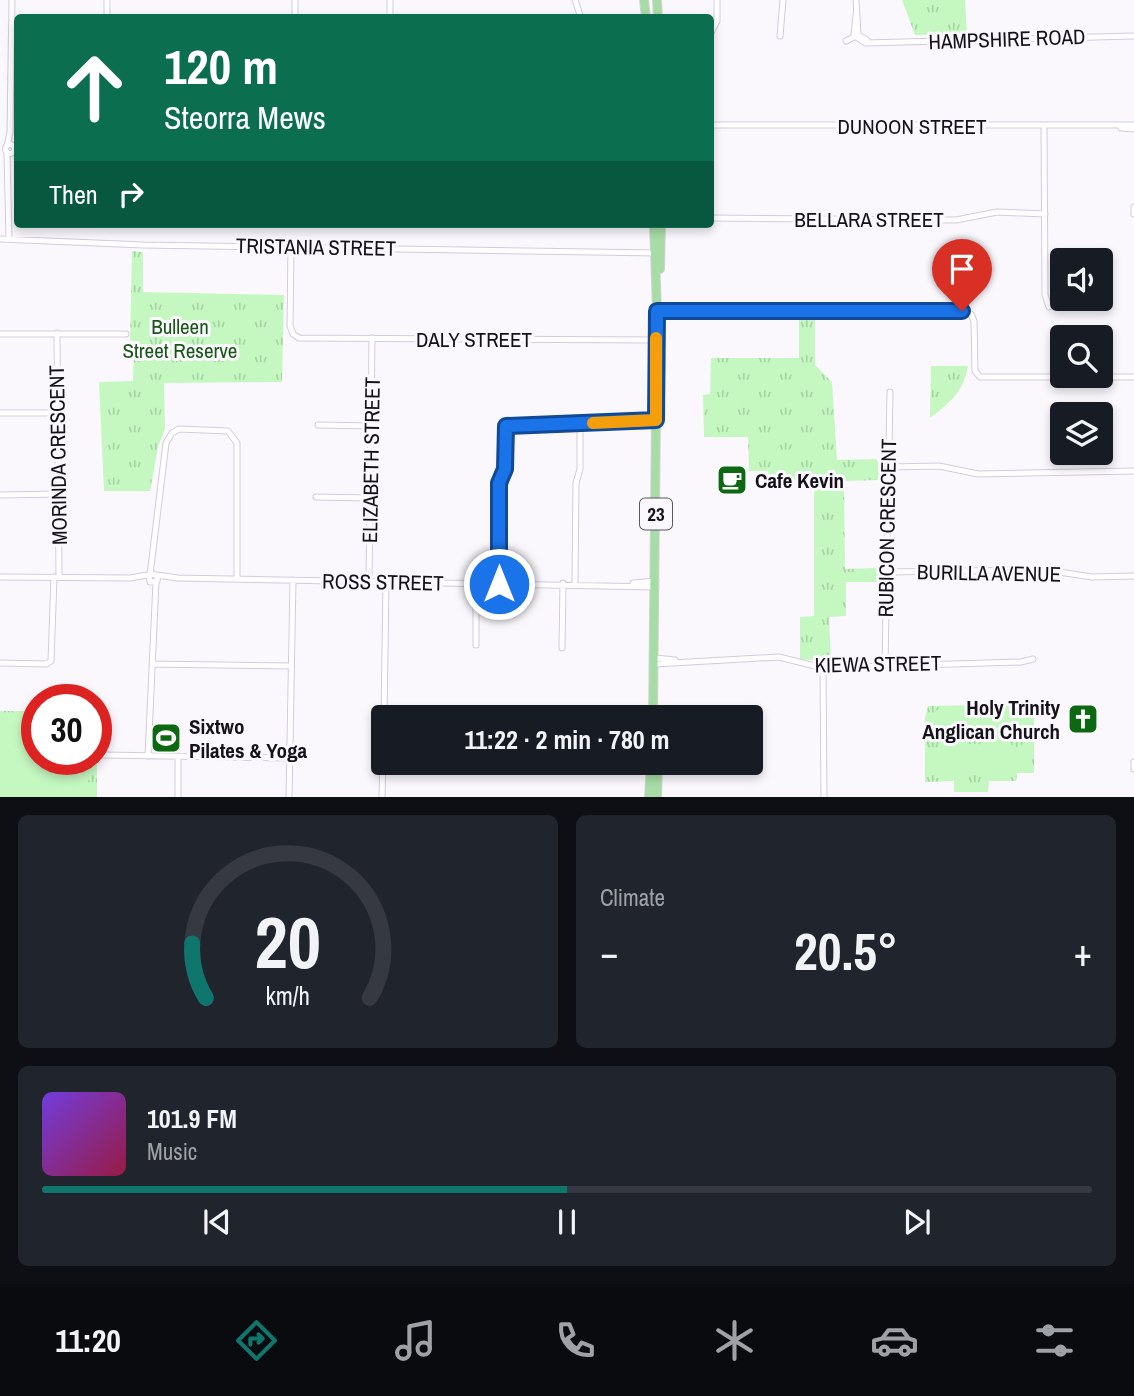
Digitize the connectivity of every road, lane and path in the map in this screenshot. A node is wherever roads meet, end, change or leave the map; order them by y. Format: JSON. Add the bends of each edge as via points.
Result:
{"nodes":[{"id":1,"x":12,"y":0,"type":"edge"},
{"id":2,"x":717,"y":0,"type":"edge"},
{"id":3,"x":783,"y":0,"type":"edge"},
{"id":4,"x":856,"y":0,"type":"edge"},
{"id":5,"x":714,"y":27,"type":"edge"},
{"id":6,"x":780,"y":36,"type":"dead end"},
{"id":7,"x":857,"y":36,"type":"junction"},
{"id":8,"x":1134,"y":36,"type":"edge"},
{"id":9,"x":846,"y":41,"type":"dead end"},
{"id":10,"x":714,"y":125,"type":"edge"},
{"id":11,"x":1046,"y":127,"type":"junction"},
{"id":12,"x":1134,"y":127,"type":"edge"},
{"id":13,"x":10,"y":149,"type":"edge"},
{"id":14,"x":1134,"y":207,"type":"edge"},
{"id":15,"x":1045,"y":212,"type":"junction"},
{"id":16,"x":1134,"y":214,"type":"edge"},
{"id":17,"x":714,"y":218,"type":"edge"},
{"id":18,"x":654,"y":228,"type":"edge"},
{"id":19,"x":660,"y":228,"type":"edge"},
{"id":20,"x":0,"y":239,"type":"edge"},
{"id":21,"x":9,"y":239,"type":"junction"},
{"id":22,"x":291,"y":247,"type":"junction"},
{"id":23,"x":657,"y":252,"type":"junction"},
{"id":24,"x":1049,"y":307,"type":"dead end"},
{"id":25,"x":657,"y":311,"type":"junction"},
{"id":26,"x":57,"y":333,"type":"junction"},
{"id":27,"x":0,"y":334,"type":"edge"},
{"id":28,"x":126,"y":334,"type":"dead end"},
{"id":29,"x":372,"y":338,"type":"junction"},
{"id":30,"x":656,"y":340,"type":"junction"},
{"id":31,"x":1134,"y":377,"type":"edge"},
{"id":32,"x":890,"y":392,"type":"dead end"},
{"id":33,"x":0,"y":413,"type":"edge"},
{"id":34,"x":57,"y":413,"type":"junction"},
{"id":35,"x":656,"y":423,"type":"junction"},
{"id":36,"x":318,"y":425,"type":"dead end"},
{"id":37,"x":580,"y":425,"type":"junction"},
{"id":38,"x":371,"y":426,"type":"junction"},
{"id":39,"x":888,"y":467,"type":"junction"},
{"id":40,"x":1134,"y":471,"type":"edge"},
{"id":41,"x":58,"y":494,"type":"junction"},
{"id":42,"x":0,"y":495,"type":"edge"},
{"id":43,"x":316,"y":497,"type":"dead end"},
{"id":44,"x":370,"y":498,"type":"junction"},
{"id":45,"x":885,"y":572,"type":"junction"},
{"id":46,"x":1134,"y":576,"type":"edge"},
{"id":47,"x":0,"y":577,"type":"edge"},
{"id":48,"x":57,"y":577,"type":"junction"},
{"id":49,"x":153,"y":578,"type":"junction"},
{"id":50,"x":237,"y":579,"type":"junction"},
{"id":51,"x":293,"y":580,"type":"junction"},
{"id":52,"x":369,"y":582,"type":"junction"},
{"id":53,"x":386,"y":583,"type":"junction"},
{"id":54,"x":563,"y":583,"type":"junction"},
{"id":55,"x":575,"y":583,"type":"junction"},
{"id":56,"x":475,"y":584,"type":"junction"},
{"id":57,"x":499,"y":584,"type":"junction"},
{"id":58,"x":656,"y":584,"type":"junction"},
{"id":59,"x":476,"y":645,"type":"dead end"},
{"id":60,"x":562,"y":648,"type":"dead end"},
{"id":61,"x":1033,"y":659,"type":"dead end"},
{"id":62,"x":655,"y":661,"type":"junction"},
{"id":63,"x":0,"y":663,"type":"edge"},
{"id":64,"x":152,"y":664,"type":"junction"},
{"id":65,"x":885,"y":665,"type":"junction"},
{"id":66,"x":290,"y":666,"type":"junction"},
{"id":67,"x":823,"y":667,"type":"junction"},
{"id":68,"x":384,"y":705,"type":"edge"},
{"id":69,"x":655,"y":705,"type":"edge"},
{"id":70,"x":112,"y":755,"type":"edge"},
{"id":71,"x":148,"y":756,"type":"junction"},
{"id":72,"x":178,"y":756,"type":"junction"},
{"id":73,"x":289,"y":758,"type":"junction"},
{"id":74,"x":1134,"y":762,"type":"edge"},
{"id":75,"x":1134,"y":769,"type":"edge"},
{"id":76,"x":383,"y":775,"type":"edge"},
{"id":77,"x":650,"y":775,"type":"edge"},
{"id":78,"x":658,"y":775,"type":"edge"},
{"id":79,"x":178,"y":797,"type":"edge"},
{"id":80,"x":289,"y":797,"type":"edge"},
{"id":81,"x":383,"y":797,"type":"edge"},
{"id":82,"x":649,"y":797,"type":"edge"},
{"id":83,"x":657,"y":797,"type":"edge"},
{"id":84,"x":824,"y":797,"type":"edge"}],
"edges":[{"from":1,"to":13,"type":"street"},
{"from":2,"to":5,"type":"street"},
{"from":3,"to":6,"type":"street"},
{"from":4,"to":7,"type":"street"},
{"from":7,"to":8,"type":"street","name":"HAMPSHIRE ROAD","via":[[880,41]]},
{"from":7,"to":9,"type":"street"},
{"from":10,"to":11,"type":"street","name":"DUNOON STREET"},
{"from":11,"to":12,"type":"street","name":"DUNOON STREET"},
{"from":11,"to":15,"type":"street"},
{"from":13,"to":21,"type":"street"},
{"from":14,"to":16,"type":"street"},
{"from":15,"to":17,"type":"street","name":"BELLARA STREET","via":[[992,212],[956,220]]},
{"from":15,"to":24,"type":"street"},
{"from":18,"to":23,"type":"main road","number":"23"},
{"from":19,"to":23,"type":"main road","number":"23"},
{"from":20,"to":21,"type":"street","name":"TRISTANIA STREET"},
{"from":21,"to":22,"type":"street","name":"TRISTANIA STREET"},
{"from":22,"to":23,"type":"street","name":"TRISTANIA STREET"},
{"from":22,"to":29,"type":"street","name":"DALY STREET","via":[[293,334],[299,338]]},
{"from":23,"to":25,"type":"main road","number":"23"},
{"from":25,"to":30,"type":"main road","number":"23"},
{"from":25,"to":31,"type":"street","via":[[962,311],[974,321],[975,371],[980,377]]},
{"from":26,"to":27,"type":"street"},
{"from":26,"to":28,"type":"street"},
{"from":26,"to":34,"type":"street","name":"MORINDA CRESCENT"},
{"from":29,"to":30,"type":"street","name":"DALY STREET"},
{"from":29,"to":38,"type":"street","name":"ELIZABETH STREET"},
{"from":30,"to":35,"type":"main road","number":"23"},
{"from":32,"to":39,"type":"street","name":"RUBICON CRESCENT"},
{"from":33,"to":34,"type":"street"},
{"from":34,"to":41,"type":"street","name":"MORINDA CRESCENT"},
{"from":35,"to":37,"type":"street"},
{"from":35,"to":58,"type":"main road","number":"23"},
{"from":36,"to":38,"type":"street"},
{"from":37,"to":55,"type":"street"},
{"from":37,"to":57,"type":"street","via":[[506,426],[505,469],[499,483]]},
{"from":38,"to":44,"type":"street","name":"ELIZABETH STREET"},
{"from":39,"to":40,"type":"street","via":[[939,466],[978,474]]},
{"from":39,"to":45,"type":"street","name":"RUBICON CRESCENT"},
{"from":41,"to":42,"type":"street"},
{"from":41,"to":48,"type":"street","name":"MORINDA CRESCENT"},
{"from":43,"to":44,"type":"street"},
{"from":44,"to":52,"type":"street","name":"ELIZABETH STREET"},
{"from":45,"to":46,"type":"street","name":"BURILLA AVENUE","via":[[1046,570],[1092,577]]},
{"from":45,"to":65,"type":"street","name":"RUBICON CRESCENT"},
{"from":47,"to":48,"type":"street","name":"ROSS STREET"},
{"from":48,"to":49,"type":"street","name":"ROSS STREET"},
{"from":48,"to":63,"type":"street","name":"MORINDA CRESCENT","via":[[51,661]]},
{"from":49,"to":50,"type":"street","name":"ROSS STREET"},
{"from":49,"to":50,"type":"street","via":[[166,443],[178,429],[228,431],[235,436]]},
{"from":49,"to":64,"type":"street"},
{"from":50,"to":51,"type":"street","name":"ROSS STREET"},
{"from":51,"to":52,"type":"street","name":"ROSS STREET"},
{"from":51,"to":66,"type":"street"},
{"from":52,"to":53,"type":"street","name":"ROSS STREET"},
{"from":53,"to":56,"type":"street","name":"ROSS STREET"},
{"from":53,"to":68,"type":"street"},
{"from":54,"to":55,"type":"street","name":"ROSS STREET"},
{"from":54,"to":57,"type":"street","name":"ROSS STREET"},
{"from":54,"to":60,"type":"street"},
{"from":55,"to":58,"type":"street","name":"ROSS STREET"},
{"from":56,"to":57,"type":"street","name":"ROSS STREET"},
{"from":56,"to":59,"type":"street"},
{"from":58,"to":62,"type":"main road","number":"23"},
{"from":61,"to":65,"type":"street","name":"KIEWA STREET"},
{"from":62,"to":67,"type":"street","name":"KIEWA STREET","via":[[779,657]]},
{"from":62,"to":69,"type":"main road","number":"23"},
{"from":64,"to":66,"type":"street"},
{"from":64,"to":71,"type":"street"},
{"from":65,"to":67,"type":"street","name":"KIEWA STREET"},
{"from":66,"to":73,"type":"street"},
{"from":67,"to":84,"type":"street"},
{"from":70,"to":71,"type":"street"},
{"from":71,"to":72,"type":"street"},
{"from":72,"to":73,"type":"street"},
{"from":72,"to":79,"type":"street"},
{"from":73,"to":80,"type":"street"},
{"from":74,"to":75,"type":"street"},
{"from":76,"to":81,"type":"street"},
{"from":77,"to":82,"type":"main road"},
{"from":78,"to":83,"type":"main road"}]}
